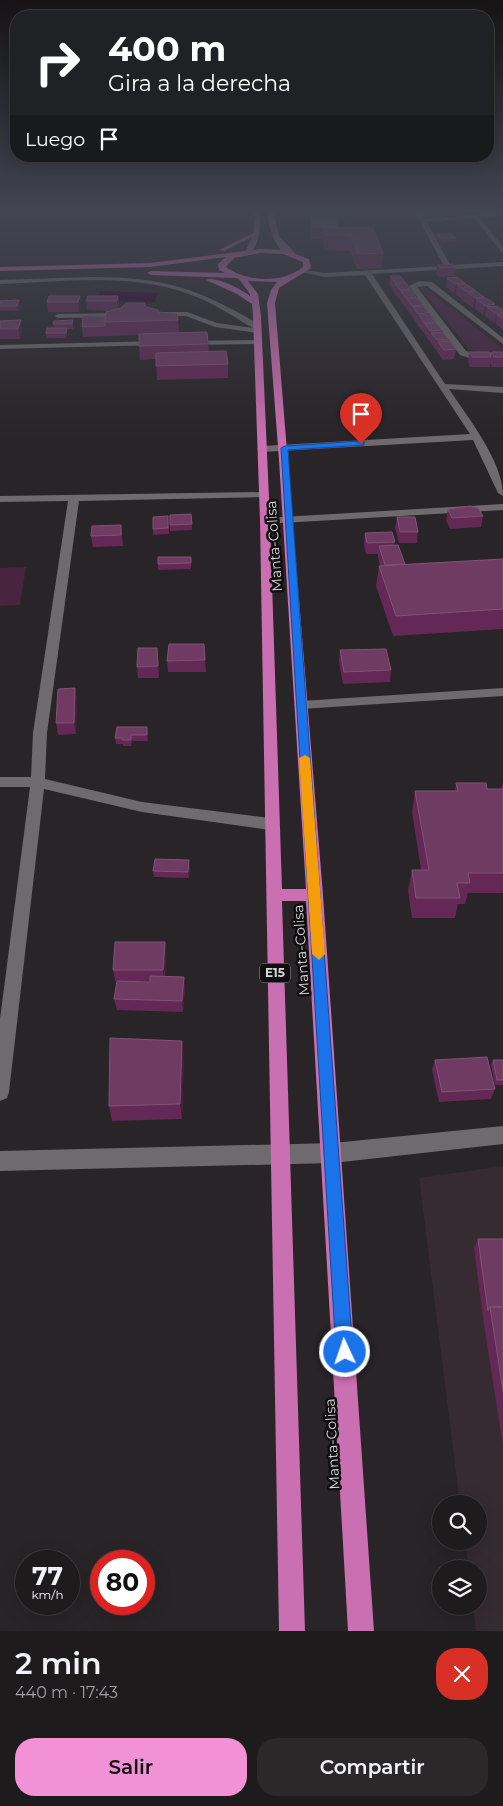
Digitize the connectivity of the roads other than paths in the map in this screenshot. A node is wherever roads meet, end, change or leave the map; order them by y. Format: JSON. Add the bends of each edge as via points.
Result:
{"nodes":[{"id":1,"x":167,"y":286,"type":"edge"},
{"id":2,"x":227,"y":286,"type":"edge"},
{"id":3,"x":248,"y":286,"type":"edge"},
{"id":4,"x":277,"y":286,"type":"edge"},
{"id":5,"x":376,"y":286,"type":"edge"},
{"id":6,"x":413,"y":286,"type":"edge"},
{"id":7,"x":432,"y":286,"type":"edge"},
{"id":8,"x":255,"y":303,"type":"junction"},
{"id":9,"x":132,"y":314,"type":"edge"},
{"id":10,"x":141,"y":314,"type":"edge"},
{"id":11,"x":58,"y":316,"type":"dead end"},
{"id":12,"x":257,"y":333,"type":"junction"},
{"id":13,"x":503,"y":342,"type":"edge"},
{"id":14,"x":167,"y":343,"type":"edge"},
{"id":15,"x":177,"y":343,"type":"edge"},
{"id":16,"x":0,"y":347,"type":"edge"},
{"id":17,"x":503,"y":355,"type":"edge"},
{"id":18,"x":441,"y":386,"type":"junction"},
{"id":19,"x":503,"y":390,"type":"edge"},
{"id":20,"x":476,"y":437,"type":"junction"},
{"id":21,"x":285,"y":448,"type":"junction"},
{"id":22,"x":262,"y":449,"type":"junction"},
{"id":23,"x":500,"y":485,"type":"edge"},
{"id":24,"x":503,"y":493,"type":"edge"},
{"id":25,"x":263,"y":495,"type":"junction"},
{"id":26,"x":74,"y":498,"type":"junction"},
{"id":27,"x":0,"y":499,"type":"edge"},
{"id":28,"x":503,"y":507,"type":"edge"},
{"id":29,"x":290,"y":519,"type":"junction"},
{"id":30,"x":264,"y":521,"type":"junction"},
{"id":31,"x":503,"y":692,"type":"edge"},
{"id":32,"x":301,"y":705,"type":"junction"},
{"id":33,"x":0,"y":782,"type":"edge"},
{"id":34,"x":38,"y":782,"type":"junction"},
{"id":35,"x":270,"y":824,"type":"junction"},
{"id":36,"x":314,"y":895,"type":"junction"},
{"id":37,"x":273,"y":896,"type":"junction"},
{"id":38,"x":0,"y":1092,"type":"edge"},
{"id":39,"x":503,"y":1135,"type":"edge"},
{"id":40,"x":333,"y":1153,"type":"junction"},
{"id":41,"x":280,"y":1154,"type":"junction"},
{"id":42,"x":0,"y":1161,"type":"edge"},
{"id":43,"x":292,"y":1631,"type":"edge"},
{"id":44,"x":361,"y":1631,"type":"edge"}],
"edges":[{"from":1,"to":12,"type":"street","via":[[209,300]]},
{"from":2,"to":8,"type":"highway"},
{"from":3,"to":8,"type":"highway","name":"Manta-Colisa","number":"E15"},
{"from":4,"to":21,"type":"highway","name":"Manta-Colisa","via":[[272,292],[271,303]]},
{"from":5,"to":18,"type":"street"},
{"from":6,"to":17,"type":"street","via":[[463,353],[472,356]]},
{"from":7,"to":13,"type":"street"},
{"from":8,"to":12,"type":"highway","name":"Manta-Colisa","number":"E15"},
{"from":9,"to":11,"type":"street"},
{"from":10,"to":12,"type":"street","via":[[187,314],[223,327]]},
{"from":12,"to":15,"type":"street"},
{"from":12,"to":22,"type":"highway","name":"Manta-Colisa","number":"E15"},
{"from":14,"to":16,"type":"street"},
{"from":18,"to":19,"type":"street"},
{"from":18,"to":20,"type":"street"},
{"from":20,"to":21,"type":"street"},
{"from":20,"to":23,"type":"street"},
{"from":21,"to":22,"type":"street"},
{"from":21,"to":29,"type":"highway","name":"Manta-Colisa"},
{"from":22,"to":25,"type":"highway","name":"Manta-Colisa","number":"E15"},
{"from":23,"to":24,"type":"street"},
{"from":25,"to":26,"type":"street"},
{"from":25,"to":30,"type":"highway","name":"Manta-Colisa","number":"E15"},
{"from":26,"to":27,"type":"street"},
{"from":26,"to":34,"type":"street","via":[[40,733]]},
{"from":28,"to":29,"type":"street"},
{"from":29,"to":30,"type":"street"},
{"from":29,"to":32,"type":"highway","name":"Manta-Colisa"},
{"from":30,"to":35,"type":"highway","name":"Manta-Colisa","number":"E15"},
{"from":31,"to":32,"type":"street"},
{"from":32,"to":36,"type":"highway","name":"Manta-Colisa"},
{"from":33,"to":34,"type":"street"},
{"from":34,"to":35,"type":"street","via":[[142,807]]},
{"from":34,"to":38,"type":"street"},
{"from":35,"to":37,"type":"highway","name":"Manta-Colisa","number":"E15"},
{"from":36,"to":37,"type":"highway"},
{"from":36,"to":40,"type":"highway","name":"Manta-Colisa"},
{"from":37,"to":41,"type":"highway","name":"Manta-Colisa","number":"E15"},
{"from":39,"to":40,"type":"street"},
{"from":40,"to":41,"type":"street"},
{"from":40,"to":44,"type":"highway","name":"Manta-Colisa"},
{"from":41,"to":42,"type":"street"},
{"from":41,"to":43,"type":"highway","name":"Manta-Colisa","number":"E15"}]}
